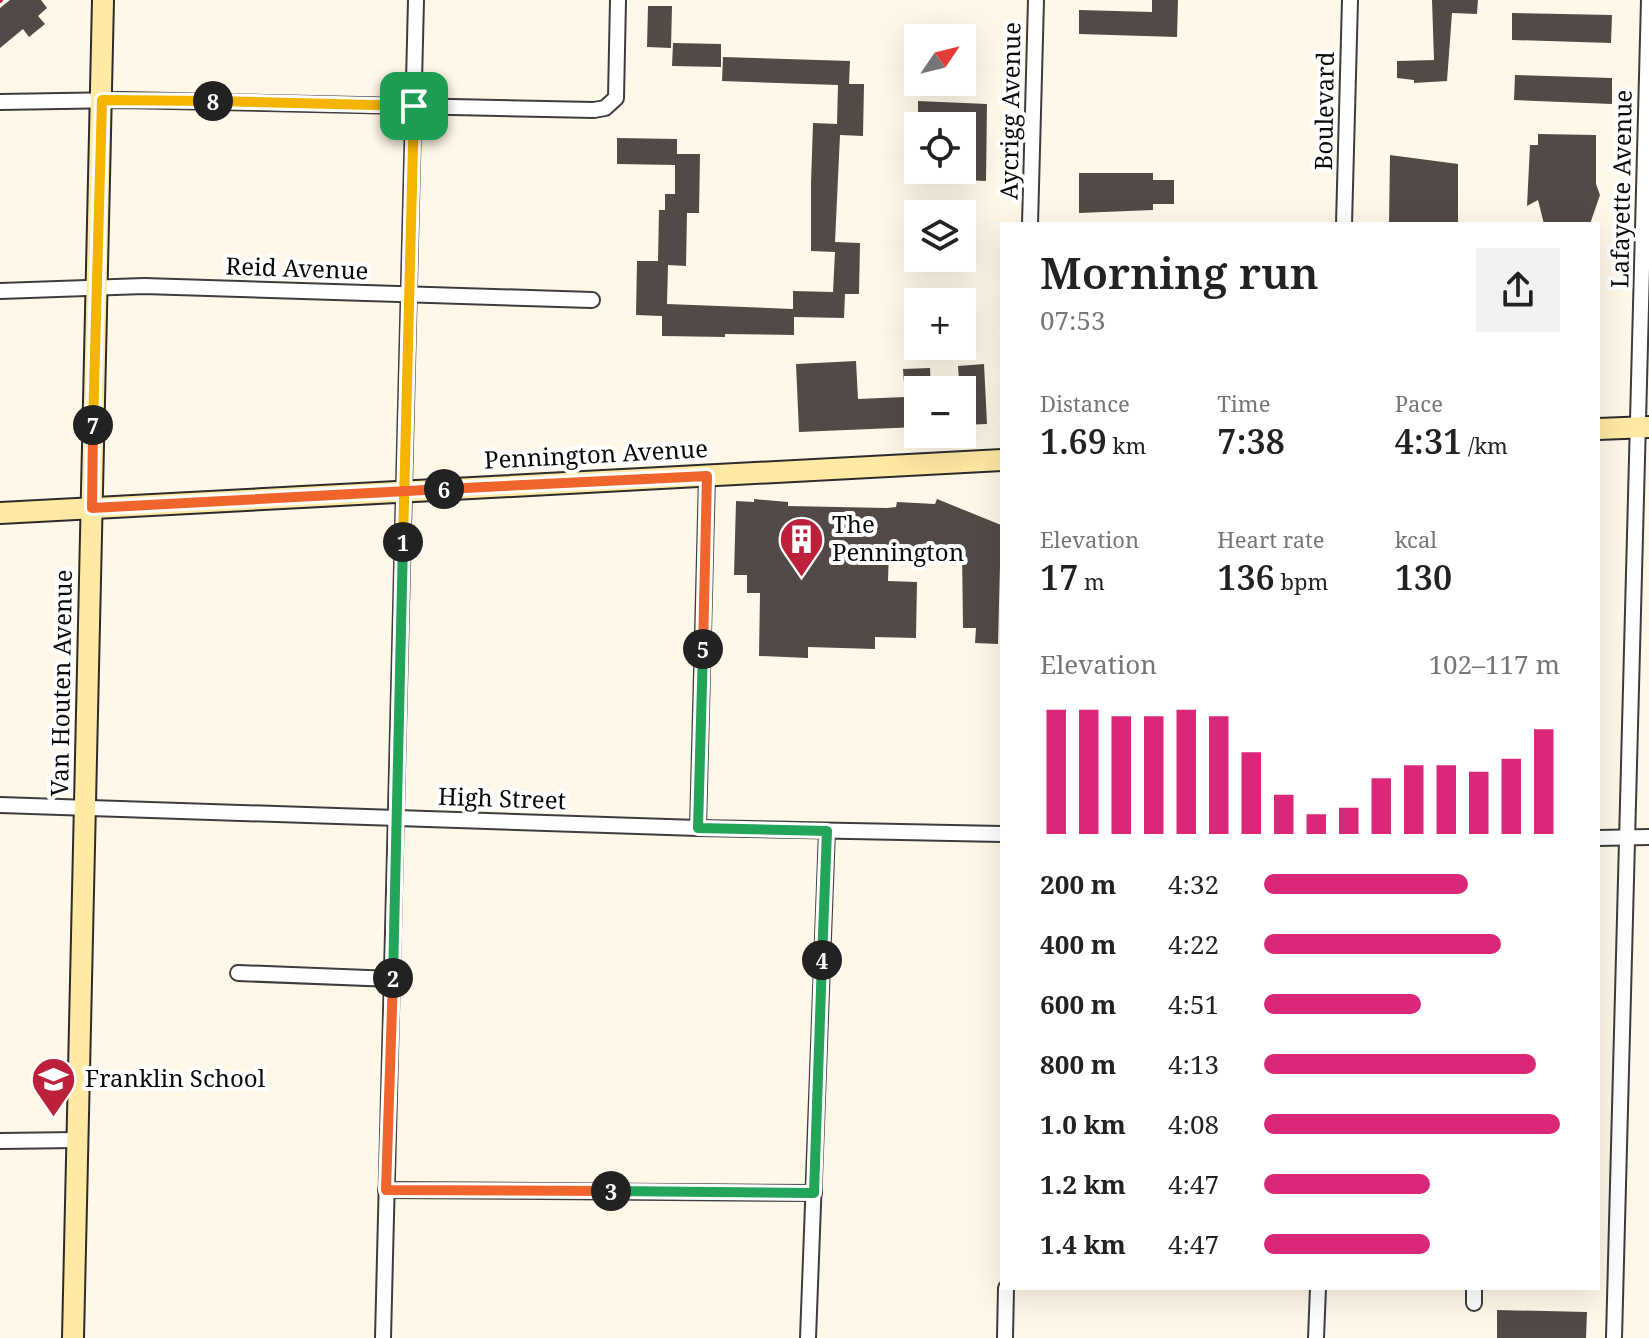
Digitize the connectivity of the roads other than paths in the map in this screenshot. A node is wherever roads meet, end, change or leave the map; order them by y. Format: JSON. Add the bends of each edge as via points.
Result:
{"nodes":[{"id":1,"x":103,"y":0,"type":"edge"},
{"id":2,"x":416,"y":0,"type":"edge"},
{"id":3,"x":618,"y":0,"type":"edge"},
{"id":4,"x":1036,"y":0,"type":"edge"},
{"id":5,"x":1350,"y":0,"type":"edge"},
{"id":6,"x":1649,"y":0,"type":"edge"},
{"id":7,"x":102,"y":100,"type":"junction"},
{"id":8,"x":0,"y":102,"type":"edge"},
{"id":9,"x":414,"y":106,"type":"junction"},
{"id":10,"x":1030,"y":222,"type":"edge"},
{"id":11,"x":1344,"y":222,"type":"edge"},
{"id":12,"x":96,"y":287,"type":"junction"},
{"id":13,"x":0,"y":291,"type":"edge"},
{"id":14,"x":409,"y":294,"type":"junction"},
{"id":15,"x":592,"y":300,"type":"dead end"},
{"id":16,"x":1644,"y":427,"type":"edge"},
{"id":17,"x":1600,"y":429,"type":"edge"},
{"id":18,"x":1000,"y":460,"type":"edge"},
{"id":19,"x":707,"y":476,"type":"junction"},
{"id":20,"x":404,"y":491,"type":"junction"},
{"id":21,"x":92,"y":508,"type":"junction"},
{"id":22,"x":0,"y":513,"type":"edge"},
{"id":23,"x":0,"y":805,"type":"edge"},
{"id":24,"x":85,"y":806,"type":"junction"},
{"id":25,"x":396,"y":817,"type":"junction"},
{"id":26,"x":698,"y":828,"type":"junction"},
{"id":27,"x":827,"y":831,"type":"junction"},
{"id":28,"x":1000,"y":834,"type":"edge"},
{"id":29,"x":1649,"y":837,"type":"edge"},
{"id":30,"x":1600,"y":838,"type":"edge"},
{"id":31,"x":1628,"y":838,"type":"junction"},
{"id":32,"x":238,"y":973,"type":"dead end"},
{"id":33,"x":393,"y":979,"type":"junction"},
{"id":34,"x":77,"y":1140,"type":"junction"},
{"id":35,"x":0,"y":1141,"type":"edge"},
{"id":36,"x":386,"y":1190,"type":"junction"},
{"id":37,"x":814,"y":1193,"type":"junction"},
{"id":38,"x":1006,"y":1290,"type":"edge"},
{"id":39,"x":1318,"y":1290,"type":"edge"},
{"id":40,"x":73,"y":1338,"type":"edge"},
{"id":41,"x":383,"y":1338,"type":"edge"},
{"id":42,"x":808,"y":1338,"type":"edge"},
{"id":43,"x":1005,"y":1338,"type":"edge"},
{"id":44,"x":1316,"y":1338,"type":"edge"},
{"id":45,"x":1614,"y":1338,"type":"edge"}],
"edges":[{"from":1,"to":7,"type":"main road","name":"Van Houten Avenue"},
{"from":2,"to":9,"type":"street"},
{"from":3,"to":9,"type":"street","via":[[616,98],[605,108]]},
{"from":4,"to":10,"type":"street","name":"Aycrigg Avenue"},
{"from":5,"to":11,"type":"street","name":"Boulevard"},
{"from":6,"to":16,"type":"street","name":"Lafayette Avenue"},
{"from":7,"to":8,"type":"street"},
{"from":7,"to":9,"type":"street"},
{"from":7,"to":12,"type":"main road","name":"Van Houten Avenue"},
{"from":9,"to":14,"type":"street"},
{"from":12,"to":13,"type":"street","name":"Reid Avenue"},
{"from":12,"to":14,"type":"street","name":"Reid Avenue"},
{"from":12,"to":21,"type":"main road","name":"Van Houten Avenue"},
{"from":14,"to":15,"type":"street","name":"Reid Avenue"},
{"from":14,"to":20,"type":"street"},
{"from":16,"to":17,"type":"main road"},
{"from":16,"to":31,"type":"street","name":"Lafayette Avenue"},
{"from":18,"to":19,"type":"main road","name":"Pennington Avenue"},
{"from":19,"to":20,"type":"main road","name":"Pennington Avenue"},
{"from":19,"to":26,"type":"street"},
{"from":20,"to":21,"type":"main road","name":"Pennington Avenue"},
{"from":20,"to":25,"type":"street"},
{"from":21,"to":22,"type":"main road","name":"Pennington Avenue"},
{"from":21,"to":24,"type":"main road","name":"Van Houten Avenue"},
{"from":23,"to":24,"type":"street","name":"High Street"},
{"from":24,"to":25,"type":"street","name":"High Street"},
{"from":24,"to":34,"type":"main road","name":"Van Houten Avenue"},
{"from":25,"to":26,"type":"street","name":"High Street"},
{"from":25,"to":33,"type":"street"},
{"from":26,"to":27,"type":"street","name":"High Street"},
{"from":27,"to":28,"type":"street","name":"High Street"},
{"from":27,"to":37,"type":"street"},
{"from":29,"to":31,"type":"street"},
{"from":30,"to":31,"type":"street"},
{"from":31,"to":45,"type":"street","name":"Lafayette Avenue"},
{"from":32,"to":33,"type":"street"},
{"from":33,"to":36,"type":"street"},
{"from":34,"to":35,"type":"street"},
{"from":34,"to":40,"type":"main road","name":"Van Houten Avenue"},
{"from":36,"to":37,"type":"street"},
{"from":36,"to":41,"type":"street"},
{"from":37,"to":42,"type":"street"},
{"from":38,"to":43,"type":"street"},
{"from":39,"to":44,"type":"street"}]}
